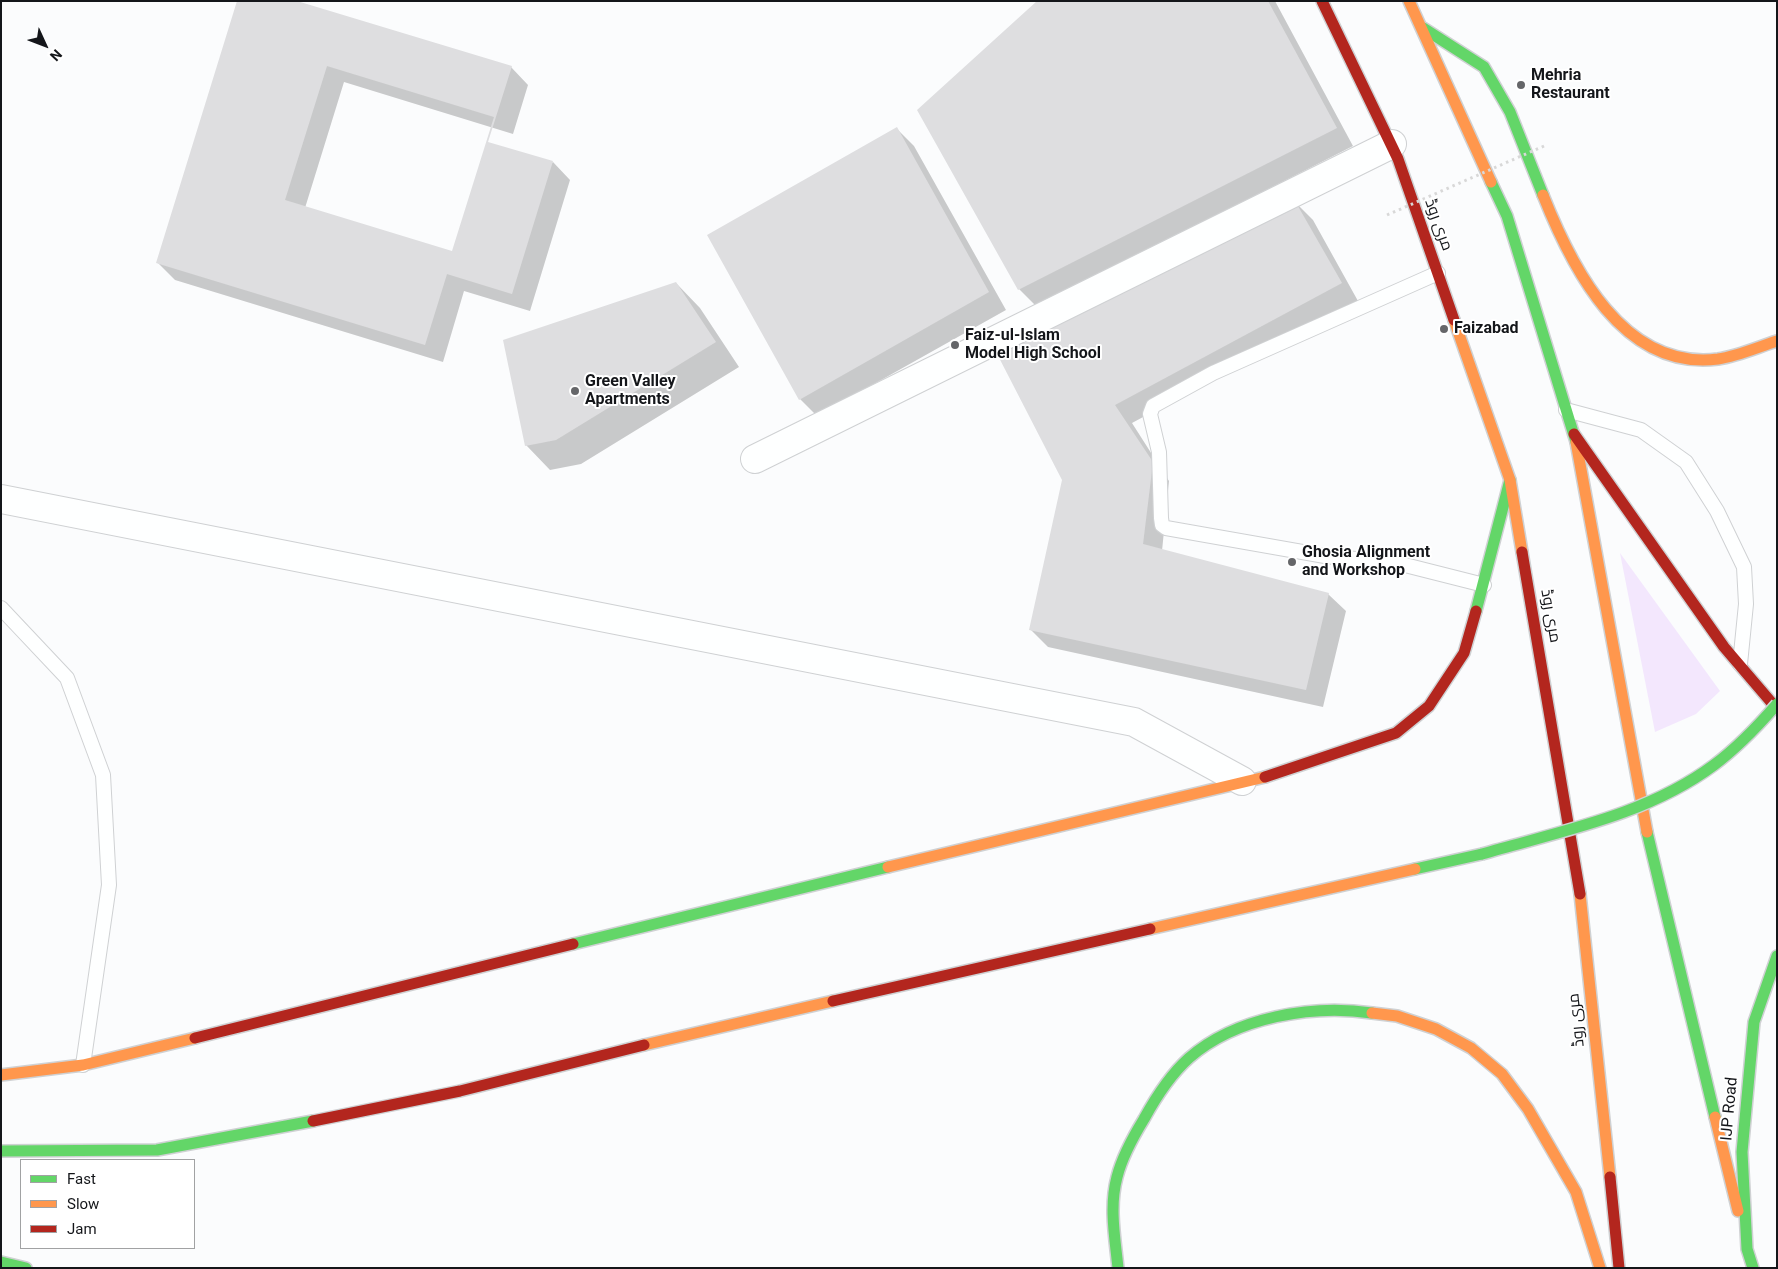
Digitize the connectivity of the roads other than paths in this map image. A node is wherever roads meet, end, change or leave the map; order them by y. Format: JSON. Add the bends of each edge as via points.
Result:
{"nodes":[{"id":1,"x":1322,"y":1,"type":"edge"},
{"id":2,"x":1410,"y":1,"type":"edge"},
{"id":3,"x":1423,"y":28,"type":"junction"},
{"id":4,"x":1392,"y":144,"type":"junction"},
{"id":5,"x":1438,"y":273,"type":"junction"},
{"id":6,"x":1777,"y":341,"type":"edge"},
{"id":7,"x":1566,"y":410,"type":"junction"},
{"id":8,"x":1574,"y":434,"type":"junction"},
{"id":9,"x":755,"y":458,"type":"dead end"},
{"id":10,"x":1510,"y":480,"type":"junction"},
{"id":11,"x":1,"y":499,"type":"edge"},
{"id":12,"x":1484,"y":585,"type":"junction"},
{"id":13,"x":1,"y":608,"type":"edge"},
{"id":14,"x":1740,"y":664,"type":"junction"},
{"id":15,"x":1777,"y":704,"type":"edge"},
{"id":16,"x":1777,"y":710,"type":"edge"},
{"id":17,"x":1242,"y":781,"type":"junction"},
{"id":18,"x":1777,"y":956,"type":"edge"},
{"id":19,"x":83,"y":1065,"type":"junction"},
{"id":20,"x":1,"y":1075,"type":"edge"},
{"id":21,"x":1,"y":1151,"type":"edge"},
{"id":22,"x":1747,"y":1249,"type":"junction"},
{"id":23,"x":1,"y":1262,"type":"edge"},
{"id":24,"x":26,"y":1268,"type":"edge"},
{"id":25,"x":1118,"y":1268,"type":"edge"},
{"id":26,"x":1600,"y":1268,"type":"edge"},
{"id":27,"x":1619,"y":1268,"type":"edge"},
{"id":28,"x":1753,"y":1268,"type":"edge"}],
"edges":[{"from":1,"to":4,"type":"main road","name":"مری روڈ"},
{"from":2,"to":3,"type":"main road"},
{"from":3,"to":6,"type":"main road","via":[[1484,67],[1510,112],[1556,228],[1608,315],[1648,347],[1690,359],[1719,359]]},
{"from":3,"to":7,"type":"main road","via":[[1507,216]]},
{"from":4,"to":5,"type":"main road","name":"مری روڈ"},
{"from":4,"to":9,"type":"street"},
{"from":5,"to":10,"type":"main road","name":"مری روڈ"},
{"from":5,"to":12,"type":"lane","via":[[1212,373],[1153,406],[1150,414],[1159,452],[1162,525],[1325,556],[1397,563]]},
{"from":7,"to":8,"type":"main road"},
{"from":7,"to":14,"type":"lane","via":[[1641,430],[1686,462],[1717,511],[1744,567],[1746,604]]},
{"from":8,"to":14,"type":"main road","via":[[1724,647]]},
{"from":8,"to":22,"type":"main road","via":[[1651,854]]},
{"from":10,"to":12,"type":"main road"},
{"from":10,"to":27,"type":"main road","name":"مری روڈ","via":[[1578,873]]},
{"from":11,"to":17,"type":"street","via":[[1134,722]]},
{"from":12,"to":17,"type":"main road","via":[[1464,653],[1429,706],[1396,733],[1276,774]]},
{"from":13,"to":19,"type":"lane","via":[[67,678],[103,775],[109,885]]},
{"from":14,"to":16,"type":"main road"},
{"from":15,"to":21,"type":"main road","bridge":true,"via":[[1734,749],[1672,792],[1624,812],[1482,854],[675,1037],[460,1091],[268,1130],[157,1150]]},
{"from":17,"to":19,"type":"main road"},
{"from":18,"to":22,"type":"main road","name":"IJP Road","via":[[1754,1022],[1742,1152]]},
{"from":19,"to":20,"type":"main road"},
{"from":22,"to":28,"type":"main road","name":"IJP Road"},
{"from":23,"to":24,"type":"main road"},
{"from":25,"to":26,"type":"main road","via":[[1114,1222],[1117,1178],[1134,1133],[1167,1083],[1199,1050],[1244,1026],[1284,1016],[1356,1009],[1420,1022],[1465,1044],[1502,1074],[1528,1111],[1576,1193]]}]}
